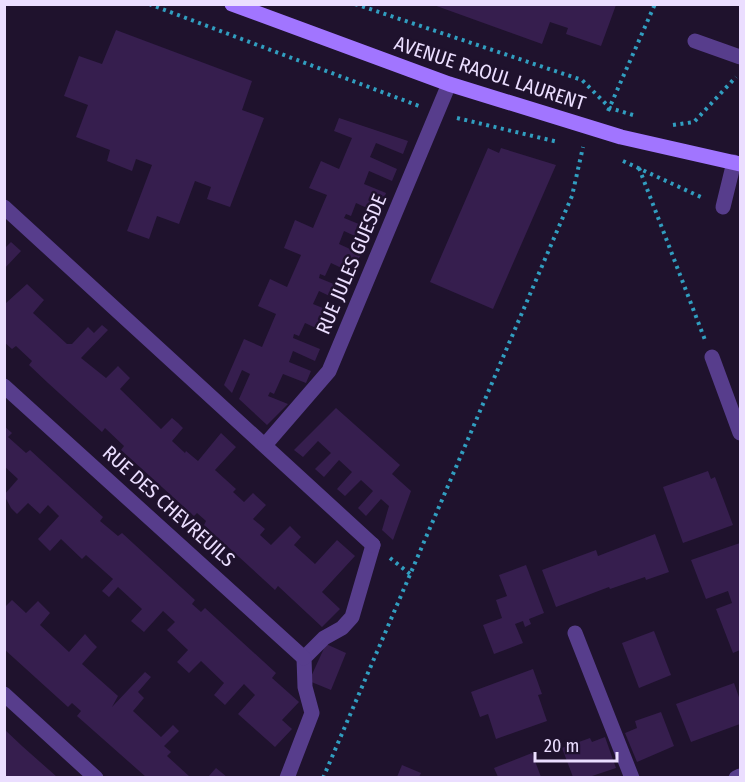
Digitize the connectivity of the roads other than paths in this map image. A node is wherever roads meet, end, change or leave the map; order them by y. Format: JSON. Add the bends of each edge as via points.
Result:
{"nodes":[{"id":1,"x":232,"y":4,"type":"edge"},
{"id":2,"x":695,"y":41,"type":"dead end"},
{"id":3,"x":741,"y":57,"type":"edge"},
{"id":4,"x":449,"y":84,"type":"junction"},
{"id":5,"x":737,"y":163,"type":"edge"},
{"id":6,"x":4,"y":207,"type":"edge"},
{"id":7,"x":723,"y":207,"type":"road end"},
{"id":8,"x":712,"y":357,"type":"road end"},
{"id":9,"x":4,"y":386,"type":"edge"},
{"id":10,"x":741,"y":433,"type":"edge"},
{"id":11,"x":265,"y":445,"type":"junction"},
{"id":12,"x":575,"y":633,"type":"dead end"},
{"id":13,"x":304,"y":658,"type":"junction"},
{"id":14,"x":4,"y":694,"type":"edge"},
{"id":15,"x":741,"y":776,"type":"edge"},
{"id":16,"x":96,"y":777,"type":"edge"},
{"id":17,"x":287,"y":777,"type":"edge"},
{"id":18,"x":632,"y":777,"type":"edge"},
{"id":19,"x":736,"y":777,"type":"edge"}],
"edges":[{"from":1,"to":4,"type":"main road","name":"AVENUE RAOUL LAURENT"},
{"from":2,"to":3,"type":"street"},
{"from":4,"to":5,"type":"main road","name":"AVENUE RAOUL LAURENT","via":[[596,129]]},
{"from":4,"to":11,"type":"street","name":"RUE JULES GUESDE","via":[[329,371]]},
{"from":5,"to":7,"type":"street"},
{"from":6,"to":11,"type":"street"},
{"from":8,"to":10,"type":"street"},
{"from":9,"to":13,"type":"street","name":"RUE DES CHEVREUILS"},
{"from":11,"to":13,"type":"street","via":[[372,545],[352,616]]},
{"from":12,"to":18,"type":"street"},
{"from":13,"to":17,"type":"street","via":[[305,687],[312,713]]},
{"from":14,"to":16,"type":"street"},
{"from":15,"to":19,"type":"street"}]}
